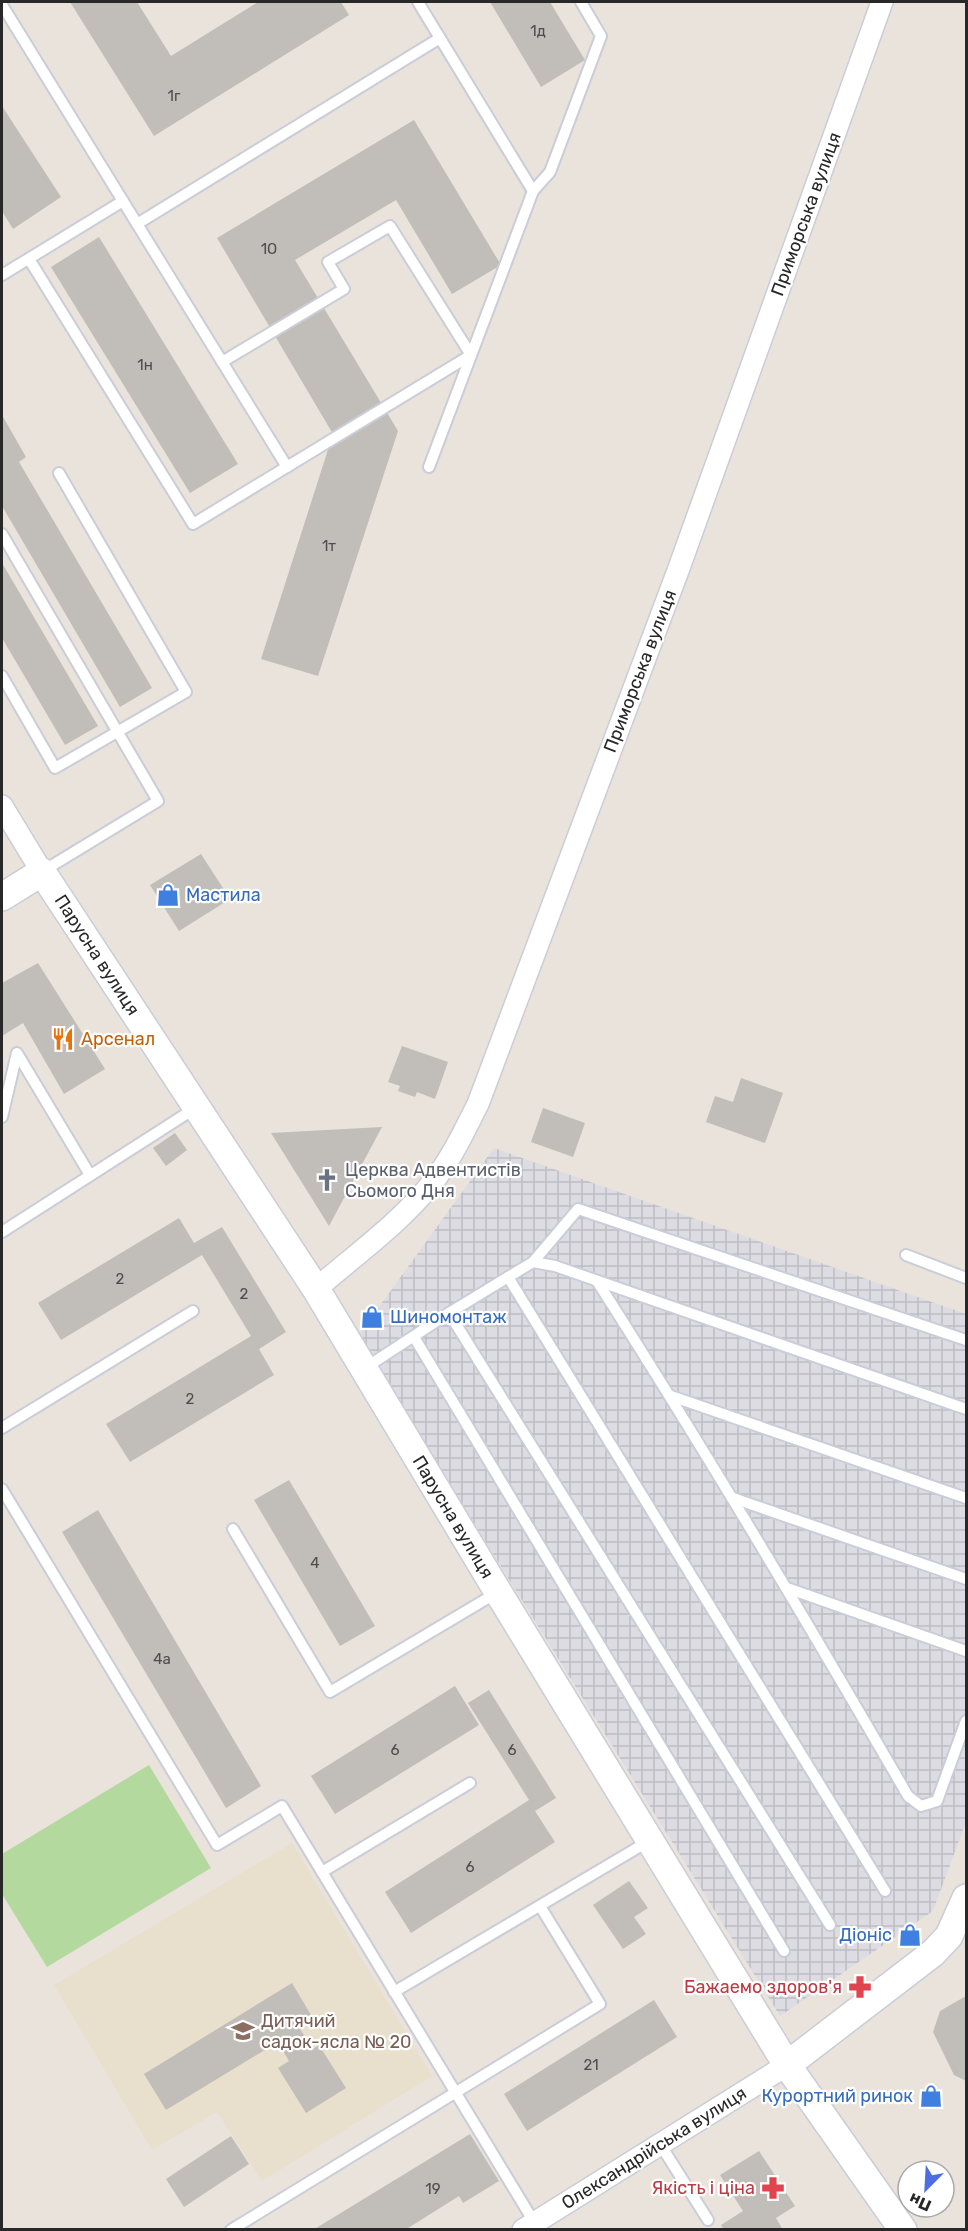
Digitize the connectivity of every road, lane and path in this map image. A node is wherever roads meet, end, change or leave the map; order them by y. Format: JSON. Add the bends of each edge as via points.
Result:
{"nodes":[{"id":1,"x":418,"y":2,"type":"edge"},
{"id":2,"x":581,"y":2,"type":"edge"},
{"id":3,"x":882,"y":2,"type":"edge"},
{"id":4,"x":2,"y":5,"type":"edge"},
{"id":5,"x":440,"y":38,"type":"junction"},
{"id":6,"x":533,"y":191,"type":"junction"},
{"id":7,"x":123,"y":201,"type":"junction"},
{"id":8,"x":137,"y":224,"type":"junction"},
{"id":9,"x":29,"y":258,"type":"junction"},
{"id":10,"x":2,"y":275,"type":"edge"},
{"id":11,"x":471,"y":355,"type":"junction"},
{"id":12,"x":222,"y":362,"type":"junction"},
{"id":13,"x":287,"y":467,"type":"junction"},
{"id":14,"x":429,"y":467,"type":"dead end"},
{"id":15,"x":59,"y":473,"type":"dead end"},
{"id":16,"x":2,"y":534,"type":"edge"},
{"id":17,"x":2,"y":676,"type":"edge"},
{"id":18,"x":118,"y":732,"type":"junction"},
{"id":19,"x":2,"y":807,"type":"edge"},
{"id":20,"x":42,"y":872,"type":"junction"},
{"id":21,"x":2,"y":897,"type":"edge"},
{"id":22,"x":197,"y":1107,"type":"junction"},
{"id":23,"x":2,"y":1117,"type":"edge"},
{"id":24,"x":90,"y":1176,"type":"junction"},
{"id":25,"x":2,"y":1232,"type":"edge"},
{"id":26,"x":906,"y":1255,"type":"dead end"},
{"id":27,"x":533,"y":1262,"type":"junction"},
{"id":28,"x":508,"y":1277,"type":"junction"},
{"id":29,"x":966,"y":1278,"type":"edge"},
{"id":30,"x":597,"y":1281,"type":"junction"},
{"id":31,"x":316,"y":1289,"type":"junction"},
{"id":32,"x":193,"y":1311,"type":"dead end"},
{"id":33,"x":449,"y":1313,"type":"junction"},
{"id":34,"x":414,"y":1337,"type":"junction"},
{"id":35,"x":966,"y":1340,"type":"edge"},
{"id":36,"x":364,"y":1369,"type":"junction"},
{"id":37,"x":671,"y":1396,"type":"junction"},
{"id":38,"x":966,"y":1409,"type":"edge"},
{"id":39,"x":2,"y":1428,"type":"edge"},
{"id":40,"x":2,"y":1489,"type":"edge"},
{"id":41,"x":733,"y":1498,"type":"junction"},
{"id":42,"x":966,"y":1498,"type":"edge"},
{"id":43,"x":233,"y":1530,"type":"dead end"},
{"id":44,"x":966,"y":1579,"type":"edge"},
{"id":45,"x":788,"y":1588,"type":"junction"},
{"id":46,"x":498,"y":1592,"type":"junction"},
{"id":47,"x":966,"y":1651,"type":"edge"},
{"id":48,"x":966,"y":1721,"type":"edge"},
{"id":49,"x":470,"y":1783,"type":"dead end"},
{"id":50,"x":649,"y":1841,"type":"junction"},
{"id":51,"x":322,"y":1872,"type":"junction"},
{"id":52,"x":885,"y":1891,"type":"dead end"},
{"id":53,"x":965,"y":1905,"type":"edge"},
{"id":54,"x":540,"y":1906,"type":"junction"},
{"id":55,"x":830,"y":1925,"type":"dead end"},
{"id":56,"x":784,"y":1951,"type":"dead end"},
{"id":57,"x":394,"y":1992,"type":"junction"},
{"id":58,"x":787,"y":2065,"type":"junction"},
{"id":59,"x":455,"y":2092,"type":"junction"},
{"id":60,"x":660,"y":2144,"type":"junction"},
{"id":61,"x":708,"y":2220,"type":"dead end"},
{"id":62,"x":528,"y":2226,"type":"edge"},
{"id":63,"x":231,"y":2229,"type":"edge"},
{"id":64,"x":903,"y":2229,"type":"edge"}],
"edges":[{"from":1,"to":5,"type":"lane"},
{"from":2,"to":6,"type":"lane","via":[[601,36],[550,172]]},
{"from":3,"to":31,"type":"street","name":"Приморська вулиця","via":[[679,568],[478,1104],[433,1182],[405,1213]]},
{"from":4,"to":7,"type":"lane"},
{"from":5,"to":6,"type":"lane"},
{"from":5,"to":8,"type":"lane"},
{"from":6,"to":11,"type":"lane"},
{"from":7,"to":8,"type":"lane"},
{"from":7,"to":9,"type":"lane"},
{"from":8,"to":12,"type":"lane"},
{"from":9,"to":10,"type":"lane"},
{"from":9,"to":13,"type":"lane","via":[[193,524]]},
{"from":11,"to":12,"type":"lane","via":[[390,226],[328,262],[344,289]]},
{"from":11,"to":13,"type":"lane"},
{"from":11,"to":14,"type":"lane"},
{"from":12,"to":13,"type":"lane"},
{"from":15,"to":18,"type":"lane","via":[[186,692]]},
{"from":16,"to":18,"type":"lane"},
{"from":17,"to":18,"type":"lane","via":[[55,768]]},
{"from":18,"to":20,"type":"lane","via":[[158,801]]},
{"from":19,"to":20,"type":"street","name":"Парусна вулиця"},
{"from":20,"to":21,"type":"street"},
{"from":20,"to":22,"type":"street","name":"Парусна вулиця"},
{"from":22,"to":24,"type":"lane"},
{"from":22,"to":31,"type":"street","name":"Парусна вулиця"},
{"from":23,"to":24,"type":"lane","via":[[17,1053]]},
{"from":24,"to":25,"type":"lane"},
{"from":26,"to":29,"type":"lane"},
{"from":27,"to":28,"type":"lane"},
{"from":27,"to":30,"type":"lane"},
{"from":27,"to":35,"type":"lane","via":[[578,1209]]},
{"from":28,"to":33,"type":"lane"},
{"from":28,"to":52,"type":"lane"},
{"from":30,"to":37,"type":"lane"},
{"from":30,"to":38,"type":"lane"},
{"from":31,"to":36,"type":"street","name":"Парусна вулиця"},
{"from":32,"to":39,"type":"lane"},
{"from":33,"to":34,"type":"lane"},
{"from":33,"to":55,"type":"lane"},
{"from":34,"to":36,"type":"lane"},
{"from":34,"to":56,"type":"lane"},
{"from":36,"to":46,"type":"street","name":"Парусна вулиця"},
{"from":37,"to":41,"type":"lane"},
{"from":37,"to":42,"type":"lane"},
{"from":40,"to":51,"type":"lane","via":[[217,1845],[282,1806]]},
{"from":41,"to":44,"type":"lane"},
{"from":41,"to":45,"type":"lane"},
{"from":43,"to":46,"type":"lane","via":[[330,1692]]},
{"from":45,"to":47,"type":"lane"},
{"from":45,"to":48,"type":"lane","via":[[908,1796],[921,1806],[937,1801]]},
{"from":46,"to":50,"type":"street","name":"Парусна вулиця"},
{"from":49,"to":51,"type":"lane"},
{"from":50,"to":54,"type":"lane"},
{"from":50,"to":58,"type":"street","name":"Парусна вулиця"},
{"from":51,"to":57,"type":"lane"},
{"from":53,"to":58,"type":"street","name":"Олександрійська вулиця","via":[[948,1936],[933,1953]]},
{"from":54,"to":57,"type":"lane"},
{"from":54,"to":59,"type":"lane","via":[[600,2004]]},
{"from":57,"to":59,"type":"lane"},
{"from":58,"to":60,"type":"street","name":"Олександрійська вулиця"},
{"from":58,"to":64,"type":"street","name":"Парусна вулиця"},
{"from":59,"to":62,"type":"lane"},
{"from":59,"to":63,"type":"lane"},
{"from":60,"to":61,"type":"lane"},
{"from":60,"to":62,"type":"street","name":"Олександрійська вулиця"}]}
